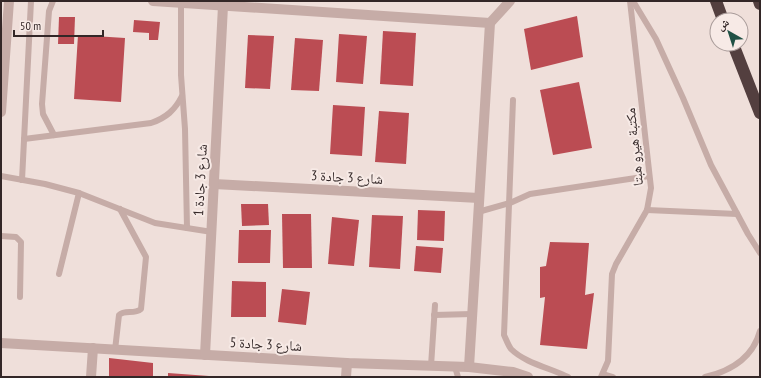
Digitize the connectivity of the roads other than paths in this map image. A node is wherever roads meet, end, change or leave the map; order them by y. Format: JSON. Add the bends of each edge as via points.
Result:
{"nodes":[{"id":1,"x":8,"y":1,"type":"edge"},
{"id":2,"x":31,"y":1,"type":"edge"},
{"id":3,"x":53,"y":1,"type":"edge"},
{"id":4,"x":154,"y":1,"type":"edge"},
{"id":5,"x":510,"y":1,"type":"edge"},
{"id":6,"x":632,"y":1,"type":"edge"},
{"id":7,"x":716,"y":1,"type":"edge"},
{"id":8,"x":181,"y":3,"type":"junction"},
{"id":9,"x":222,"y":6,"type":"junction"},
{"id":10,"x":720,"y":12,"type":"edge"},
{"id":11,"x":490,"y":23,"type":"junction"},
{"id":12,"x":736,"y":52,"type":"edge"},
{"id":13,"x":182,"y":96,"type":"junction"},
{"id":14,"x":513,"y":100,"type":"dead end"},
{"id":15,"x":1,"y":112,"type":"edge"},
{"id":16,"x":760,"y":113,"type":"edge"},
{"id":17,"x":54,"y":135,"type":"junction"},
{"id":18,"x":24,"y":139,"type":"junction"},
{"id":19,"x":1,"y":176,"type":"edge"},
{"id":20,"x":649,"y":176,"type":"junction"},
{"id":21,"x":22,"y":180,"type":"junction"},
{"id":22,"x":214,"y":184,"type":"junction"},
{"id":23,"x":79,"y":193,"type":"junction"},
{"id":24,"x":479,"y":198,"type":"junction"},
{"id":25,"x":510,"y":203,"type":"junction"},
{"id":26,"x":120,"y":209,"type":"junction"},
{"id":27,"x":647,"y":210,"type":"junction"},
{"id":28,"x":478,"y":212,"type":"junction"},
{"id":29,"x":737,"y":214,"type":"junction"},
{"id":30,"x":187,"y":228,"type":"junction"},
{"id":31,"x":212,"y":232,"type":"junction"},
{"id":32,"x":1,"y":236,"type":"edge"},
{"id":33,"x":760,"y":253,"type":"edge"},
{"id":34,"x":60,"y":274,"type":"dead end"},
{"id":35,"x":20,"y":297,"type":"dead end"},
{"id":36,"x":435,"y":305,"type":"dead end"},
{"id":37,"x":472,"y":314,"type":"junction"},
{"id":38,"x":434,"y":315,"type":"junction"},
{"id":39,"x":760,"y":331,"type":"edge"},
{"id":40,"x":1,"y":342,"type":"edge"},
{"id":41,"x":93,"y":348,"type":"junction"},
{"id":42,"x":115,"y":350,"type":"junction"},
{"id":43,"x":205,"y":355,"type":"junction"},
{"id":44,"x":347,"y":363,"type":"junction"},
{"id":45,"x":431,"y":366,"type":"junction"},
{"id":46,"x":469,"y":367,"type":"junction"},
{"id":47,"x":456,"y":372,"type":"edge"},
{"id":48,"x":602,"y":375,"type":"edge"},
{"id":49,"x":91,"y":377,"type":"edge"},
{"id":50,"x":346,"y":377,"type":"edge"},
{"id":51,"x":528,"y":377,"type":"edge"},
{"id":52,"x":568,"y":377,"type":"edge"},
{"id":53,"x":613,"y":377,"type":"edge"},
{"id":54,"x":709,"y":377,"type":"edge"}],
"edges":[{"from":1,"to":15,"type":"street"},
{"from":2,"to":18,"type":"lane"},
{"from":3,"to":17,"type":"lane","via":[[49,11],[42,104],[43,114]]},
{"from":4,"to":8,"type":"street"},
{"from":5,"to":11,"type":"street"},
{"from":6,"to":20,"type":"lane","name":"مكتبة هيرو هبتا"},
{"from":6,"to":29,"type":"lane","via":[[656,39],[710,165]]},
{"from":7,"to":10,"type":"highway"},
{"from":8,"to":9,"type":"street"},
{"from":8,"to":13,"type":"lane"},
{"from":9,"to":11,"type":"street"},
{"from":9,"to":22,"type":"street","name":"شارع 3 جادة 1"},
{"from":11,"to":24,"type":"street"},
{"from":12,"to":16,"type":"highway"},
{"from":13,"to":17,"type":"lane","via":[[177,106],[161,120]]},
{"from":13,"to":30,"type":"lane"},
{"from":14,"to":25,"type":"lane"},
{"from":17,"to":18,"type":"lane"},
{"from":18,"to":21,"type":"lane"},
{"from":19,"to":21,"type":"lane"},
{"from":20,"to":25,"type":"lane","via":[[530,194]]},
{"from":20,"to":27,"type":"lane","name":"مكتبة هيرو هبتا","via":[[651,188]]},
{"from":21,"to":23,"type":"lane"},
{"from":22,"to":24,"type":"street","name":"شارع 3 جادة 3"},
{"from":22,"to":31,"type":"street","name":"شارع 3 جادة 1"},
{"from":23,"to":26,"type":"lane"},
{"from":23,"to":34,"type":"lane"},
{"from":24,"to":28,"type":"street"},
{"from":25,"to":28,"type":"lane"},
{"from":25,"to":52,"type":"lane","via":[[504,335],[510,348],[522,358]]},
{"from":26,"to":30,"type":"lane","via":[[155,223]]},
{"from":26,"to":42,"type":"lane","via":[[145,252],[147,262],[142,306],[138,311],[119,315]]},
{"from":27,"to":29,"type":"lane"},
{"from":27,"to":48,"type":"lane","name":"مكتبة هيرو هبتا","via":[[612,274],[608,361]]},
{"from":28,"to":37,"type":"street"},
{"from":29,"to":33,"type":"lane"},
{"from":30,"to":31,"type":"lane"},
{"from":31,"to":43,"type":"street","name":"شارع 3 جادة 1"},
{"from":32,"to":35,"type":"lane","via":[[16,237],[21,242]]},
{"from":36,"to":38,"type":"lane"},
{"from":37,"to":38,"type":"lane"},
{"from":37,"to":46,"type":"street"},
{"from":38,"to":45,"type":"lane"},
{"from":39,"to":54,"type":"lane","via":[[744,359],[729,369]]},
{"from":40,"to":41,"type":"street","name":"شارع 3 جادة 5"},
{"from":41,"to":42,"type":"street","name":"شارع 3 جادة 5"},
{"from":41,"to":49,"type":"street"},
{"from":42,"to":43,"type":"street","name":"شارع 3 جادة 5"},
{"from":43,"to":44,"type":"street","name":"شارع 3 جادة 5"},
{"from":44,"to":45,"type":"street","name":"شارع 3 جادة 5"},
{"from":44,"to":50,"type":"street"},
{"from":45,"to":47,"type":"street","name":"شارع 3 جادة 5"},
{"from":46,"to":47,"type":"street","name":"شارع 3 جادة 5"},
{"from":46,"to":51,"type":"street","name":"شارع 3 جادة 5","via":[[514,372]]},
{"from":48,"to":53,"type":"lane"}]}
